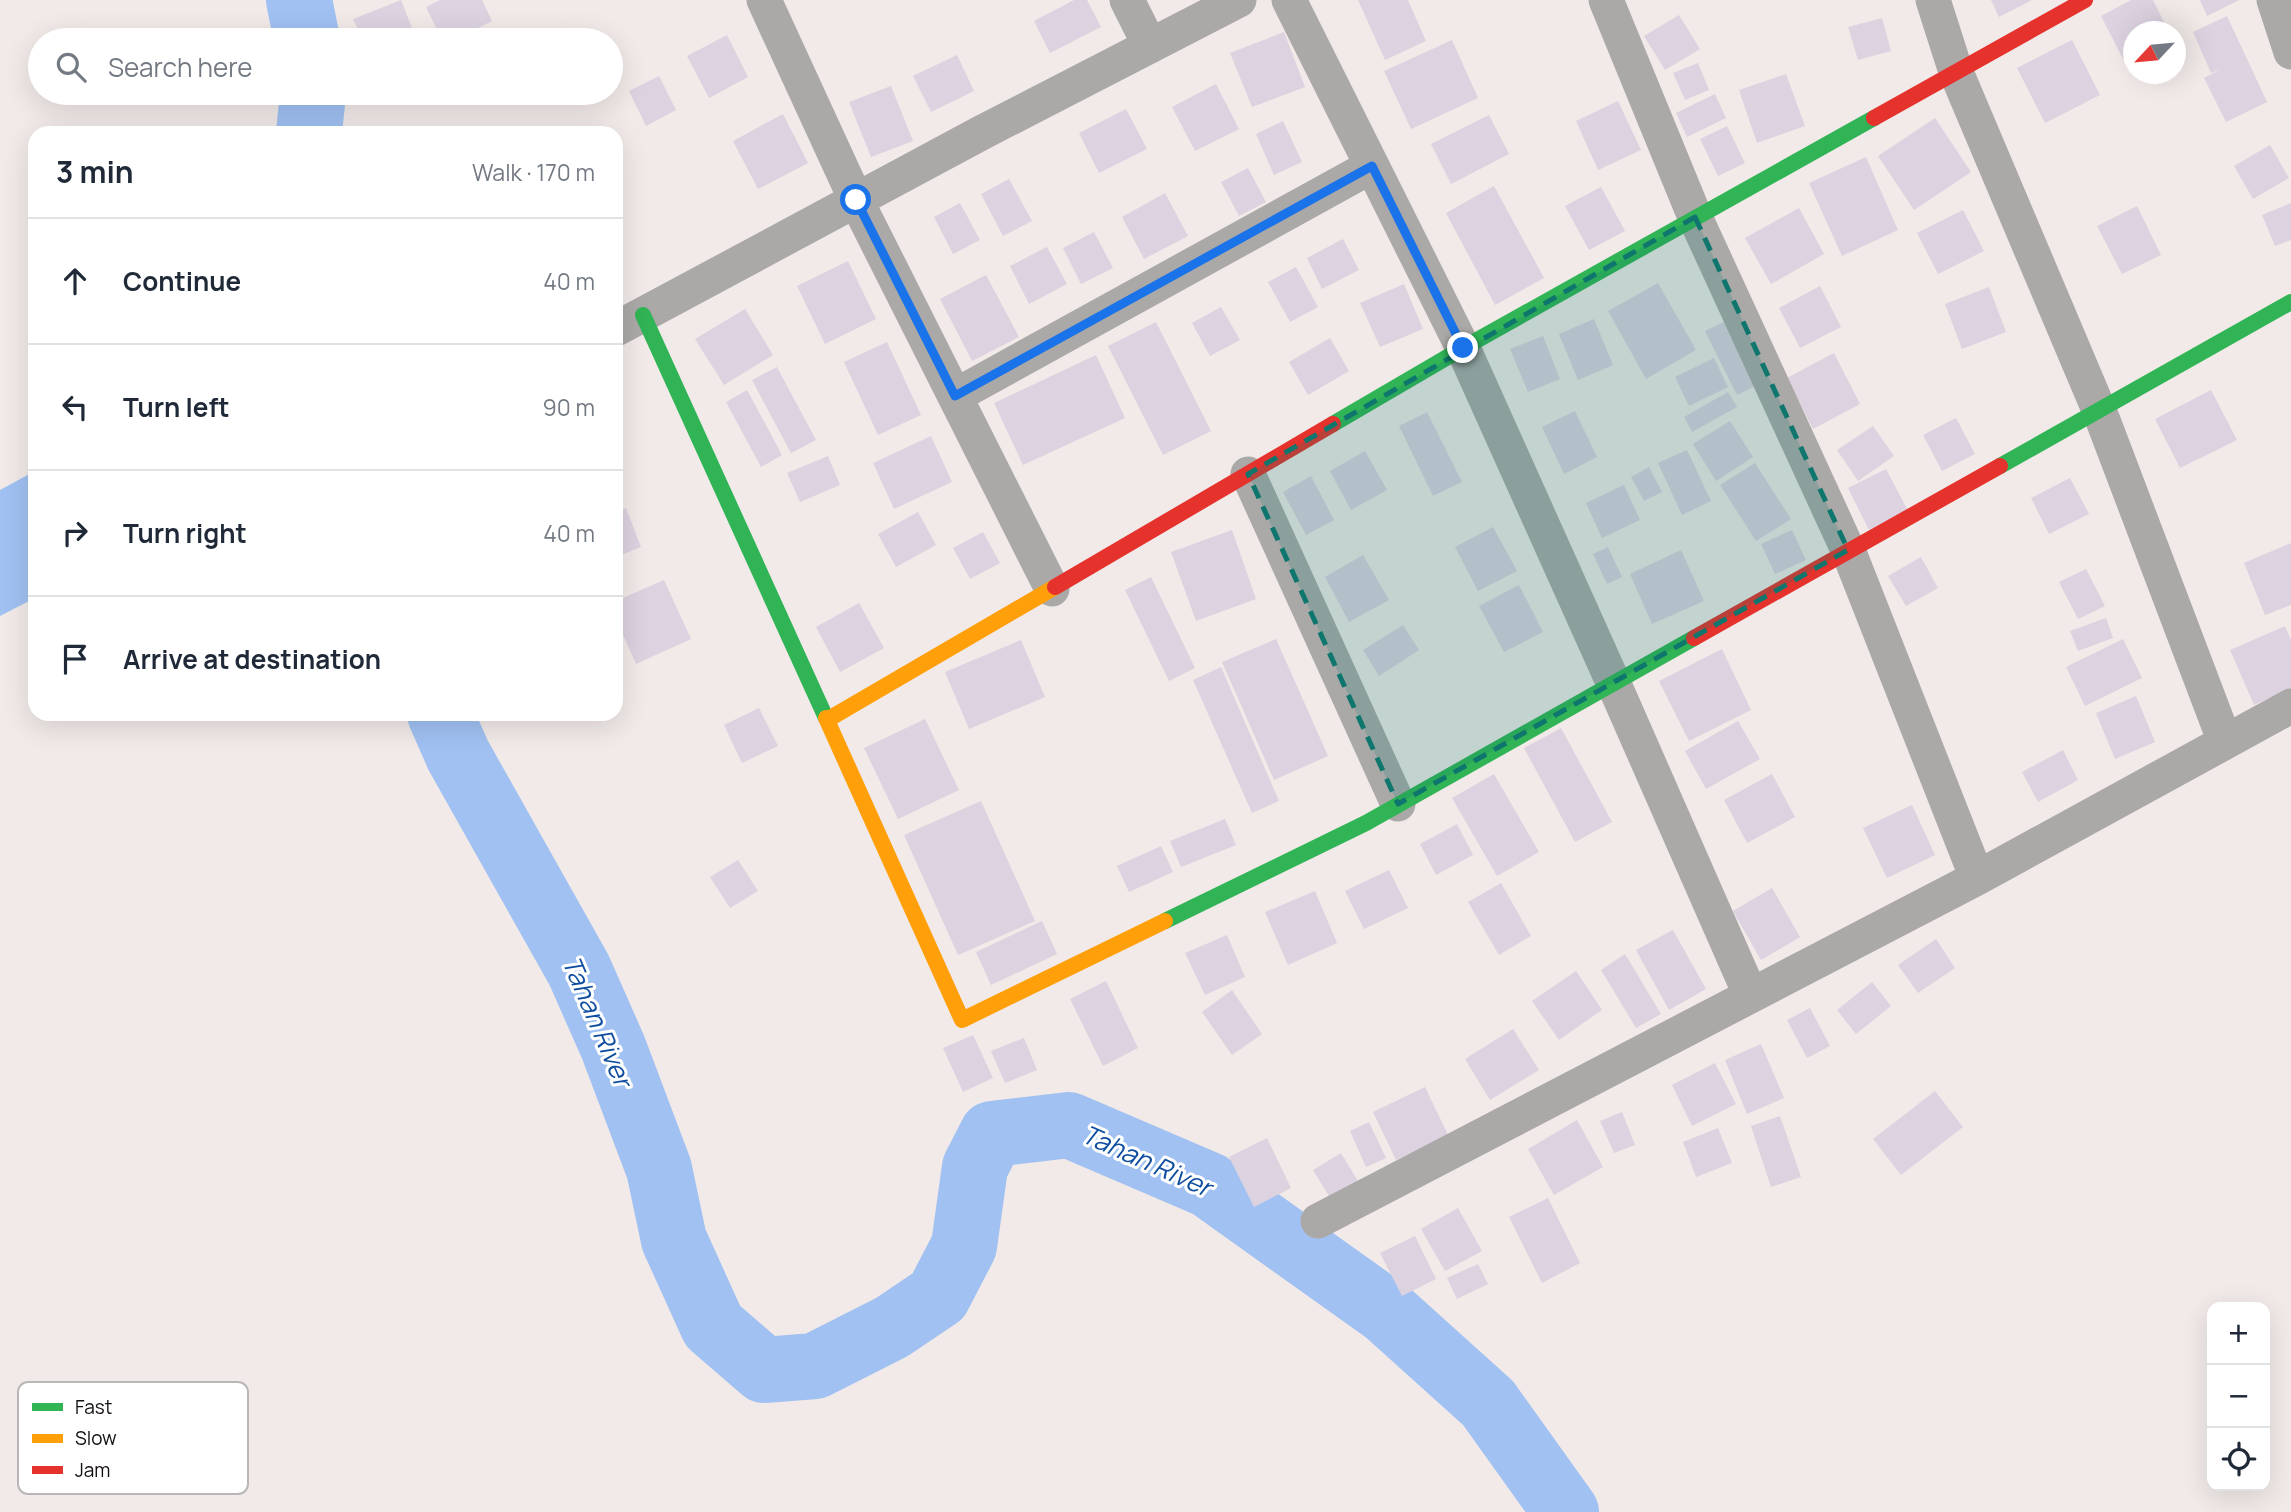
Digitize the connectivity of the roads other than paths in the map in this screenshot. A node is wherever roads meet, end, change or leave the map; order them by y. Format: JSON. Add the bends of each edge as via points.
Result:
{"nodes":[{"id":1,"x":764,"y":0,"type":"edge"},
{"id":2,"x":1127,"y":0,"type":"edge"},
{"id":3,"x":1238,"y":0,"type":"edge"},
{"id":4,"x":1289,"y":0,"type":"edge"},
{"id":5,"x":1606,"y":0,"type":"edge"},
{"id":6,"x":1933,"y":0,"type":"edge"},
{"id":7,"x":2085,"y":0,"type":"edge"},
{"id":8,"x":2274,"y":0,"type":"edge"},
{"id":9,"x":1150,"y":46,"type":"junction"},
{"id":10,"x":2291,"y":52,"type":"edge"},
{"id":11,"x":1956,"y":72,"type":"junction"},
{"id":12,"x":1372,"y":166,"type":"junction"},
{"id":13,"x":856,"y":200,"type":"junction"},
{"id":14,"x":1696,"y":218,"type":"junction"},
{"id":15,"x":2291,"y":302,"type":"edge"},
{"id":16,"x":630,"y":322,"type":"edge"},
{"id":17,"x":1463,"y":348,"type":"junction"},
{"id":18,"x":955,"y":396,"type":"junction"},
{"id":19,"x":2099,"y":410,"type":"junction"},
{"id":20,"x":1248,"y":474,"type":"junction"},
{"id":21,"x":1848,"y":550,"type":"junction"},
{"id":22,"x":1052,"y":589,"type":"junction"},
{"id":23,"x":1614,"y":682,"type":"junction"},
{"id":24,"x":2291,"y":706,"type":"edge"},
{"id":25,"x":827,"y":720,"type":"junction"},
{"id":26,"x":2225,"y":742,"type":"junction"},
{"id":27,"x":1398,"y":804,"type":"junction"},
{"id":28,"x":1977,"y":878,"type":"junction"},
{"id":29,"x":1750,"y":994,"type":"junction"},
{"id":30,"x":1318,"y":1222,"type":"dead end"}],
"edges":[{"from":1,"to":13,"type":"street"},
{"from":2,"to":9,"type":"street"},
{"from":3,"to":9,"type":"street"},
{"from":4,"to":12,"type":"street"},
{"from":5,"to":14,"type":"street"},
{"from":6,"to":11,"type":"street"},
{"from":7,"to":11,"type":"street"},
{"from":8,"to":10,"type":"street"},
{"from":9,"to":13,"type":"street"},
{"from":11,"to":14,"type":"street"},
{"from":11,"to":19,"type":"street"},
{"from":12,"to":17,"type":"street"},
{"from":12,"to":18,"type":"street"},
{"from":13,"to":16,"type":"street"},
{"from":13,"to":18,"type":"street"},
{"from":14,"to":17,"type":"street"},
{"from":14,"to":21,"type":"street"},
{"from":15,"to":19,"type":"street"},
{"from":16,"to":25,"type":"street"},
{"from":17,"to":20,"type":"street"},
{"from":17,"to":23,"type":"street"},
{"from":18,"to":22,"type":"street"},
{"from":19,"to":21,"type":"street"},
{"from":19,"to":26,"type":"street"},
{"from":20,"to":22,"type":"street"},
{"from":20,"to":27,"type":"street"},
{"from":21,"to":23,"type":"street"},
{"from":21,"to":28,"type":"street"},
{"from":22,"to":25,"type":"street"},
{"from":23,"to":27,"type":"street"},
{"from":23,"to":29,"type":"street"},
{"from":24,"to":26,"type":"street"},
{"from":25,"to":27,"type":"street","via":[[962,1020]]},
{"from":26,"to":28,"type":"street"},
{"from":28,"to":29,"type":"street"},
{"from":29,"to":30,"type":"street"}]}
